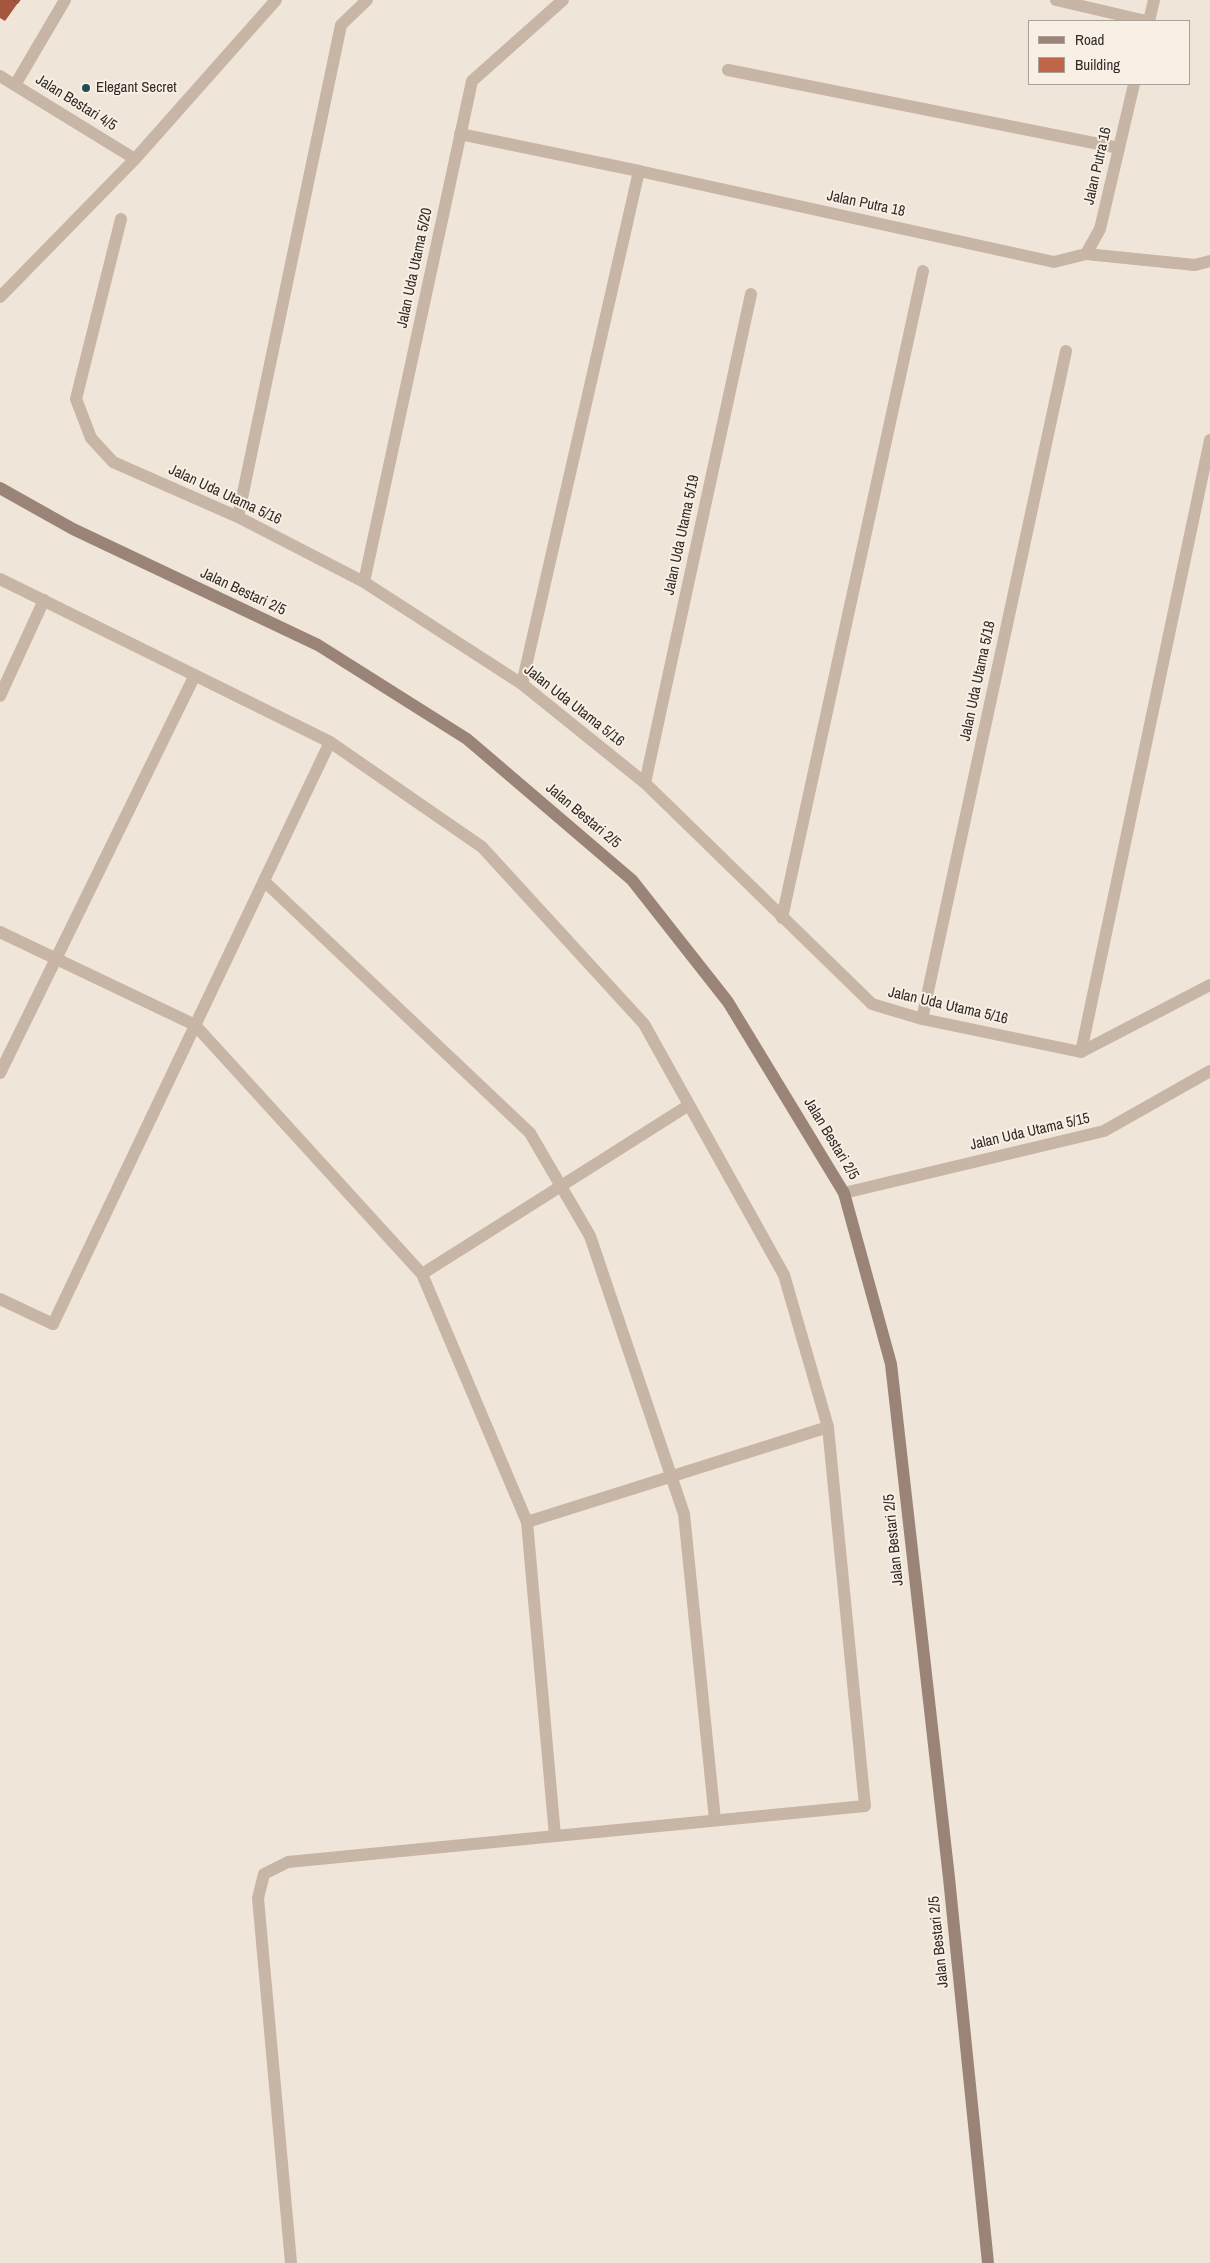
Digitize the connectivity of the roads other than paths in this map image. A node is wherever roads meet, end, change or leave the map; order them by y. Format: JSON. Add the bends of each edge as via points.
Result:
{"nodes":[{"id":1,"x":65,"y":0,"type":"edge"},
{"id":2,"x":276,"y":0,"type":"edge"},
{"id":3,"x":368,"y":0,"type":"edge"},
{"id":4,"x":563,"y":0,"type":"edge"},
{"id":5,"x":1056,"y":0,"type":"edge"},
{"id":6,"x":1154,"y":0,"type":"edge"},
{"id":7,"x":1143,"y":20,"type":"edge"},
{"id":8,"x":1147,"y":20,"type":"edge"},
{"id":9,"x":728,"y":70,"type":"dead end"},
{"id":10,"x":0,"y":76,"type":"edge"},
{"id":11,"x":15,"y":85,"type":"junction"},
{"id":12,"x":1134,"y":85,"type":"edge"},
{"id":13,"x":460,"y":134,"type":"junction"},
{"id":14,"x":1119,"y":148,"type":"junction"},
{"id":15,"x":135,"y":159,"type":"junction"},
{"id":16,"x":639,"y":171,"type":"junction"},
{"id":17,"x":120,"y":219,"type":"dead end"},
{"id":18,"x":1086,"y":254,"type":"junction"},
{"id":19,"x":1210,"y":261,"type":"edge"},
{"id":20,"x":922,"y":271,"type":"dead end"},
{"id":21,"x":751,"y":294,"type":"dead end"},
{"id":22,"x":1,"y":295,"type":"edge"},
{"id":23,"x":1066,"y":351,"type":"dead end"},
{"id":24,"x":1210,"y":440,"type":"edge"},
{"id":25,"x":0,"y":488,"type":"edge"},
{"id":26,"x":238,"y":517,"type":"junction"},
{"id":27,"x":0,"y":579,"type":"edge"},
{"id":28,"x":364,"y":582,"type":"junction"},
{"id":29,"x":44,"y":600,"type":"junction"},
{"id":30,"x":195,"y":675,"type":"junction"},
{"id":31,"x":522,"y":684,"type":"junction"},
{"id":32,"x":0,"y":696,"type":"edge"},
{"id":33,"x":330,"y":742,"type":"junction"},
{"id":34,"x":645,"y":783,"type":"junction"},
{"id":35,"x":264,"y":881,"type":"junction"},
{"id":36,"x":782,"y":918,"type":"junction"},
{"id":37,"x":0,"y":932,"type":"edge"},
{"id":38,"x":56,"y":959,"type":"junction"},
{"id":39,"x":1210,"y":985,"type":"edge"},
{"id":40,"x":922,"y":1018,"type":"junction"},
{"id":41,"x":195,"y":1025,"type":"junction"},
{"id":42,"x":1082,"y":1052,"type":"junction"},
{"id":43,"x":1210,"y":1071,"type":"edge"},
{"id":44,"x":0,"y":1073,"type":"edge"},
{"id":45,"x":689,"y":1105,"type":"junction"},
{"id":46,"x":561,"y":1186,"type":"junction"},
{"id":47,"x":844,"y":1192,"type":"junction"},
{"id":48,"x":422,"y":1274,"type":"junction"},
{"id":49,"x":0,"y":1299,"type":"edge"},
{"id":50,"x":828,"y":1427,"type":"junction"},
{"id":51,"x":671,"y":1477,"type":"junction"},
{"id":52,"x":526,"y":1522,"type":"junction"},
{"id":53,"x":715,"y":1820,"type":"junction"},
{"id":54,"x":555,"y":1836,"type":"junction"},
{"id":55,"x":291,"y":2263,"type":"edge"},
{"id":56,"x":988,"y":2263,"type":"edge"}],
"edges":[{"from":1,"to":11,"type":"street"},
{"from":2,"to":15,"type":"street"},
{"from":3,"to":26,"type":"street","via":[[341,25]]},
{"from":4,"to":13,"type":"street","name":"Jalan Uda Utama 5/20","via":[[472,81]]},
{"from":5,"to":7,"type":"street"},
{"from":6,"to":8,"type":"street"},
{"from":9,"to":14,"type":"street"},
{"from":10,"to":11,"type":"street","name":"Jalan Bestari 4/5"},
{"from":11,"to":15,"type":"street","name":"Jalan Bestari 4/5"},
{"from":12,"to":14,"type":"street","name":"Jalan Putra 16"},
{"from":13,"to":16,"type":"street","name":"Jalan Putra 18"},
{"from":13,"to":28,"type":"street","name":"Jalan Uda Utama 5/20"},
{"from":14,"to":18,"type":"street","name":"Jalan Putra 16","via":[[1100,229]]},
{"from":15,"to":22,"type":"street"},
{"from":16,"to":18,"type":"street","name":"Jalan Putra 18","via":[[1054,262]]},
{"from":16,"to":31,"type":"street"},
{"from":17,"to":26,"type":"street","name":"Jalan Uda Utama 5/16","via":[[76,399],[91,438],[114,462]]},
{"from":18,"to":19,"type":"street","name":"Jalan Putra 18","via":[[1195,265]]},
{"from":20,"to":36,"type":"street"},
{"from":21,"to":34,"type":"street","name":"Jalan Uda Utama 5/19"},
{"from":23,"to":40,"type":"street","name":"Jalan Uda Utama 5/18"},
{"from":24,"to":42,"type":"street"},
{"from":25,"to":47,"type":"street","name":"Jalan Bestari 2/5","via":[[73,529],[318,645],[467,739],[632,880],[728,1002]]},
{"from":26,"to":28,"type":"street","name":"Jalan Uda Utama 5/16"},
{"from":27,"to":29,"type":"street"},
{"from":28,"to":31,"type":"street","name":"Jalan Uda Utama 5/16"},
{"from":29,"to":30,"type":"street"},
{"from":29,"to":32,"type":"street"},
{"from":30,"to":33,"type":"street"},
{"from":30,"to":38,"type":"street"},
{"from":31,"to":34,"type":"street","name":"Jalan Uda Utama 5/16"},
{"from":33,"to":35,"type":"street"},
{"from":33,"to":45,"type":"street","via":[[482,847],[644,1024]]},
{"from":34,"to":36,"type":"street","name":"Jalan Uda Utama 5/16"},
{"from":35,"to":41,"type":"street"},
{"from":35,"to":46,"type":"street","via":[[530,1133]]},
{"from":36,"to":40,"type":"street","name":"Jalan Uda Utama 5/16","via":[[872,1004]]},
{"from":37,"to":38,"type":"street"},
{"from":38,"to":41,"type":"street"},
{"from":38,"to":44,"type":"street"},
{"from":39,"to":42,"type":"street"},
{"from":40,"to":42,"type":"street","name":"Jalan Uda Utama 5/16"},
{"from":41,"to":48,"type":"street"},
{"from":41,"to":49,"type":"street","via":[[53,1324]]},
{"from":43,"to":47,"type":"street","name":"Jalan Uda Utama 5/15","via":[[1104,1131]]},
{"from":45,"to":46,"type":"street"},
{"from":45,"to":50,"type":"street","via":[[784,1275]]},
{"from":46,"to":48,"type":"street"},
{"from":46,"to":51,"type":"street","via":[[590,1236]]},
{"from":47,"to":56,"type":"street","name":"Jalan Bestari 2/5","via":[[891,1364],[949,1878]]},
{"from":48,"to":52,"type":"street"},
{"from":50,"to":51,"type":"street"},
{"from":50,"to":53,"type":"street","via":[[866,1806]]},
{"from":51,"to":52,"type":"street"},
{"from":51,"to":53,"type":"street","via":[[684,1514]]},
{"from":52,"to":54,"type":"street"},
{"from":53,"to":54,"type":"street"},
{"from":54,"to":55,"type":"street","via":[[288,1862],[264,1874],[258,1898]]}]}
